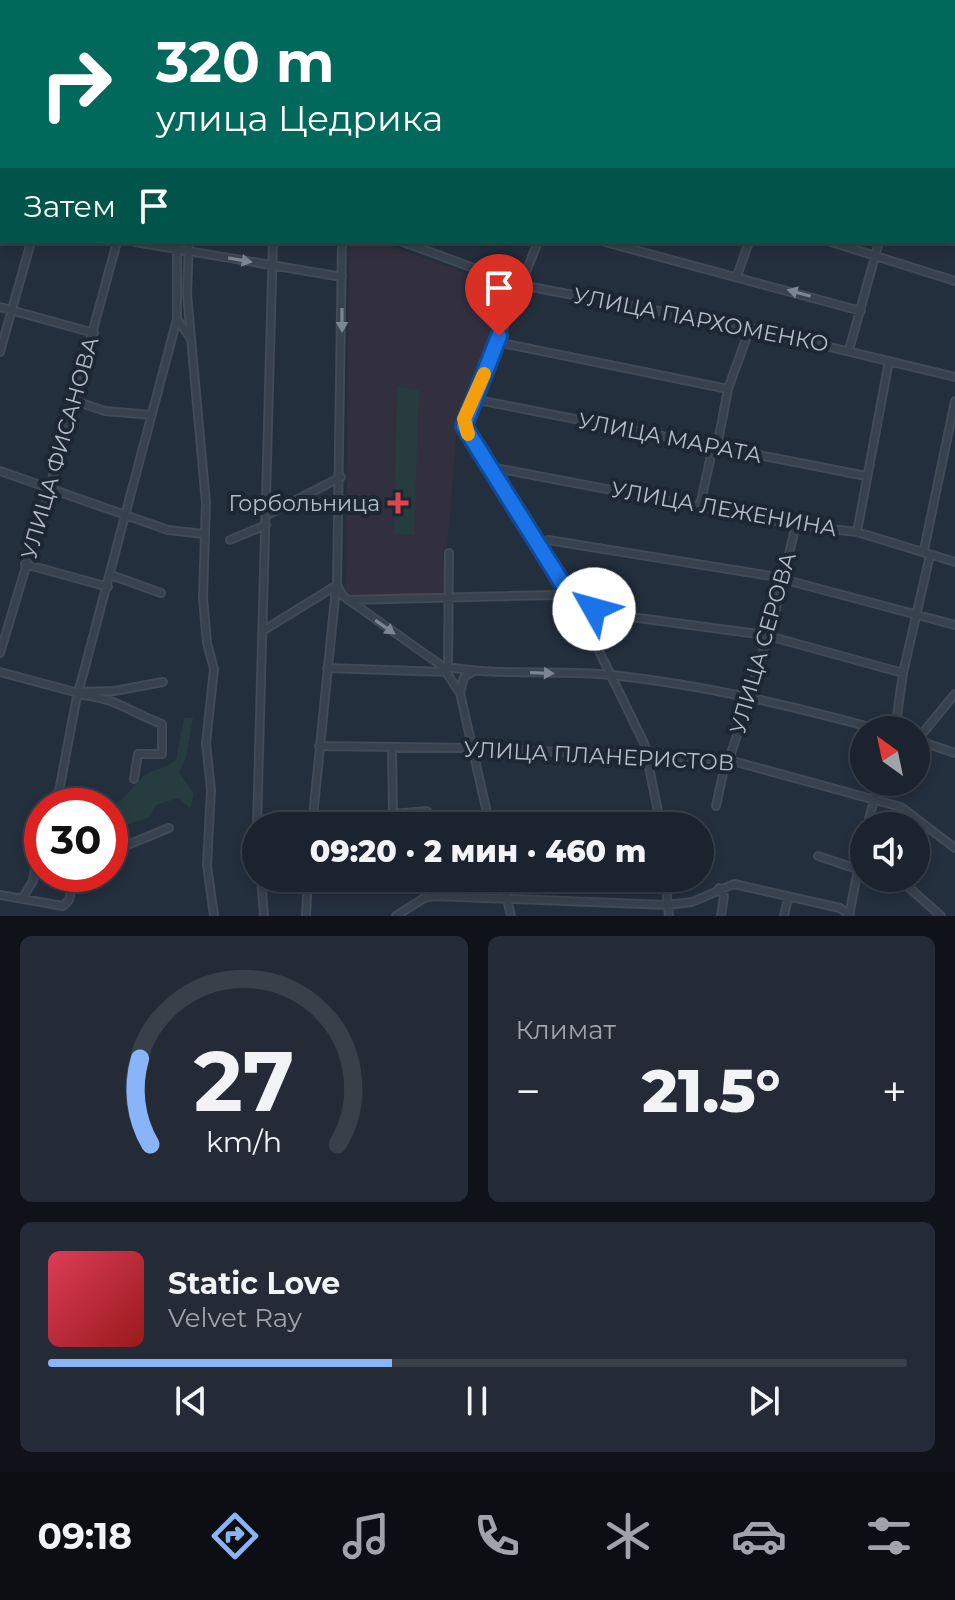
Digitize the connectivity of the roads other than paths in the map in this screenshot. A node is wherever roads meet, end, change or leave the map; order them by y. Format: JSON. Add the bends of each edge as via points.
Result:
{"nodes":[{"id":1,"x":30,"y":244,"type":"edge"},
{"id":2,"x":116,"y":244,"type":"edge"},
{"id":3,"x":189,"y":244,"type":"edge"},
{"id":4,"x":273,"y":244,"type":"edge"},
{"id":5,"x":342,"y":244,"type":"edge"},
{"id":6,"x":408,"y":244,"type":"edge"},
{"id":7,"x":537,"y":244,"type":"edge"},
{"id":8,"x":613,"y":244,"type":"edge"},
{"id":9,"x":748,"y":244,"type":"edge"},
{"id":10,"x":837,"y":244,"type":"edge"},
{"id":11,"x":879,"y":244,"type":"edge"},
{"id":12,"x":177,"y":245,"type":"edge"},
{"id":13,"x":188,"y":251,"type":"junction"},
{"id":14,"x":876,"y":256,"type":"junction"},
{"id":15,"x":273,"y":265,"type":"junction"},
{"id":16,"x":737,"y":276,"type":"junction"},
{"id":17,"x":342,"y":277,"type":"junction"},
{"id":18,"x":955,"y":281,"type":"edge"},
{"id":19,"x":520,"y":285,"type":"junction"},
{"id":20,"x":0,"y":307,"type":"edge"},
{"id":21,"x":12,"y":310,"type":"junction"},
{"id":22,"x":861,"y":311,"type":"junction"},
{"id":23,"x":177,"y":319,"type":"junction"},
{"id":24,"x":750,"y":328,"type":"junction"},
{"id":25,"x":94,"y":333,"type":"junction"},
{"id":26,"x":191,"y":339,"type":"junction"},
{"id":27,"x":497,"y":342,"type":"junction"},
{"id":28,"x":849,"y":350,"type":"junction"},
{"id":29,"x":0,"y":352,"type":"edge"},
{"id":30,"x":889,"y":361,"type":"junction"},
{"id":31,"x":955,"y":377,"type":"edge"},
{"id":32,"x":728,"y":389,"type":"junction"},
{"id":33,"x":473,"y":399,"type":"junction"},
{"id":34,"x":75,"y":401,"type":"junction"},
{"id":35,"x":955,"y":401,"type":"edge"},
{"id":36,"x":152,"y":415,"type":"junction"},
{"id":37,"x":715,"y":447,"type":"junction"},
{"id":38,"x":490,"y":467,"type":"junction"},
{"id":39,"x":0,"y":471,"type":"edge"},
{"id":40,"x":866,"y":476,"type":"junction"},
{"id":41,"x":341,"y":477,"type":"junction"},
{"id":42,"x":50,"y":487,"type":"junction"},
{"id":43,"x":700,"y":506,"type":"junction"},
{"id":44,"x":126,"y":513,"type":"junction"},
{"id":45,"x":267,"y":515,"type":"junction"},
{"id":46,"x":266,"y":525,"type":"junction"},
{"id":47,"x":796,"y":525,"type":"junction"},
{"id":48,"x":857,"y":532,"type":"junction"},
{"id":49,"x":204,"y":534,"type":"junction"},
{"id":50,"x":230,"y":540,"type":"dead end"},
{"id":51,"x":537,"y":543,"type":"junction"},
{"id":52,"x":449,"y":553,"type":"dead end"},
{"id":53,"x":927,"y":553,"type":"junction"},
{"id":54,"x":955,"y":562,"type":"edge"},
{"id":55,"x":25,"y":564,"type":"junction"},
{"id":56,"x":111,"y":575,"type":"junction"},
{"id":57,"x":782,"y":580,"type":"junction"},
{"id":58,"x":337,"y":586,"type":"junction"},
{"id":59,"x":108,"y":587,"type":"junction"},
{"id":60,"x":567,"y":588,"type":"junction"},
{"id":61,"x":326,"y":592,"type":"junction"},
{"id":62,"x":161,"y":593,"type":"dead end"},
{"id":63,"x":449,"y":599,"type":"junction"},
{"id":64,"x":335,"y":600,"type":"junction"},
{"id":65,"x":348,"y":600,"type":"junction"},
{"id":66,"x":579,"y":610,"type":"junction"},
{"id":67,"x":917,"y":615,"type":"junction"},
{"id":68,"x":955,"y":625,"type":"edge"},
{"id":69,"x":264,"y":630,"type":"junction"},
{"id":70,"x":765,"y":635,"type":"junction"},
{"id":71,"x":0,"y":653,"type":"edge"},
{"id":72,"x":602,"y":656,"type":"junction"},
{"id":73,"x":327,"y":668,"type":"junction"},
{"id":74,"x":445,"y":669,"type":"junction"},
{"id":75,"x":474,"y":671,"type":"junction"},
{"id":76,"x":0,"y":672,"type":"edge"},
{"id":77,"x":903,"y":673,"type":"junction"},
{"id":78,"x":590,"y":674,"type":"junction"},
{"id":79,"x":610,"y":675,"type":"junction"},
{"id":80,"x":163,"y":682,"type":"dead end"},
{"id":81,"x":81,"y":693,"type":"junction"},
{"id":82,"x":460,"y":693,"type":"junction"},
{"id":83,"x":955,"y":694,"type":"edge"},
{"id":84,"x":748,"y":696,"type":"junction"},
{"id":85,"x":897,"y":716,"type":"edge"},
{"id":86,"x":850,"y":722,"type":"edge"},
{"id":87,"x":930,"y":723,"type":"edge"},
{"id":88,"x":930,"y":745,"type":"edge"},
{"id":89,"x":319,"y":746,"type":"junction"},
{"id":90,"x":392,"y":748,"type":"junction"},
{"id":91,"x":473,"y":748,"type":"junction"},
{"id":92,"x":955,"y":753,"type":"edge"},
{"id":93,"x":647,"y":754,"type":"junction"},
{"id":94,"x":727,"y":760,"type":"junction"},
{"id":95,"x":134,"y":779,"type":"dead end"},
{"id":96,"x":57,"y":788,"type":"edge"},
{"id":97,"x":874,"y":798,"type":"junction"},
{"id":98,"x":716,"y":806,"type":"dead end"},
{"id":99,"x":427,"y":811,"type":"dead end"},
{"id":100,"x":258,"y":812,"type":"edge"},
{"id":101,"x":313,"y":812,"type":"edge"},
{"id":102,"x":393,"y":812,"type":"edge"},
{"id":103,"x":416,"y":812,"type":"edge"},
{"id":104,"x":487,"y":812,"type":"edge"},
{"id":105,"x":658,"y":812,"type":"edge"},
{"id":106,"x":870,"y":812,"type":"edge"},
{"id":107,"x":169,"y":828,"type":"dead end"},
{"id":108,"x":128,"y":845,"type":"edge"},
{"id":109,"x":955,"y":848,"type":"edge"},
{"id":110,"x":818,"y":856,"type":"dead end"},
{"id":111,"x":850,"y":867,"type":"edge"},
{"id":112,"x":719,"y":888,"type":"junction"},
{"id":113,"x":26,"y":892,"type":"edge"},
{"id":114,"x":71,"y":892,"type":"edge"},
{"id":115,"x":262,"y":892,"type":"edge"},
{"id":116,"x":307,"y":892,"type":"edge"},
{"id":117,"x":439,"y":892,"type":"edge"},
{"id":118,"x":505,"y":892,"type":"edge"},
{"id":119,"x":666,"y":892,"type":"edge"},
{"id":120,"x":853,"y":892,"type":"edge"},
{"id":121,"x":914,"y":892,"type":"edge"},
{"id":122,"x":0,"y":895,"type":"edge"},
{"id":123,"x":438,"y":896,"type":"junction"},
{"id":124,"x":788,"y":898,"type":"junction"},
{"id":125,"x":22,"y":899,"type":"junction"},
{"id":126,"x":507,"y":901,"type":"junction"},
{"id":127,"x":667,"y":905,"type":"junction"},
{"id":128,"x":214,"y":916,"type":"edge"},
{"id":129,"x":264,"y":916,"type":"edge"},
{"id":130,"x":306,"y":916,"type":"edge"},
{"id":131,"x":396,"y":916,"type":"edge"},
{"id":132,"x":511,"y":916,"type":"edge"},
{"id":133,"x":669,"y":916,"type":"edge"},
{"id":134,"x":721,"y":916,"type":"edge"},
{"id":135,"x":784,"y":916,"type":"edge"},
{"id":136,"x":849,"y":916,"type":"edge"},
{"id":137,"x":941,"y":916,"type":"edge"}],
"edges":[{"from":1,"to":21,"type":"street"},
{"from":2,"to":25,"type":"street","name":"УЛИЦА ФИСАНОВА"},
{"from":3,"to":13,"type":"street"},
{"from":4,"to":15,"type":"street"},
{"from":5,"to":17,"type":"street"},
{"from":6,"to":19,"type":"street","name":"УЛИЦА ПАРХОМЕНКО"},
{"from":7,"to":19,"type":"street"},
{"from":8,"to":16,"type":"street"},
{"from":9,"to":16,"type":"street"},
{"from":10,"to":14,"type":"street"},
{"from":11,"to":14,"type":"street"},
{"from":12,"to":13,"type":"street"},
{"from":12,"to":23,"type":"street"},
{"from":13,"to":15,"type":"street","one_way":true},
{"from":13,"to":26,"type":"street"},
{"from":14,"to":18,"type":"street"},
{"from":14,"to":22,"type":"street"},
{"from":15,"to":17,"type":"street"},
{"from":15,"to":45,"type":"street"},
{"from":22,"to":16,"type":"street","one_way":true},
{"from":17,"to":41,"type":"street","one_way":true},
{"from":19,"to":24,"type":"street","name":"УЛИЦА ПАРХОМЕНКО"},
{"from":19,"to":27,"type":"street"},
{"from":20,"to":21,"type":"street"},
{"from":21,"to":25,"type":"street"},
{"from":21,"to":29,"type":"street"},
{"from":22,"to":28,"type":"street"},
{"from":23,"to":26,"type":"street"},
{"from":23,"to":36,"type":"street"},
{"from":24,"to":28,"type":"street","name":"УЛИЦА ПАРХОМЕНКО"},
{"from":24,"to":32,"type":"street"},
{"from":25,"to":34,"type":"street","name":"УЛИЦА ФИСАНОВА"},
{"from":26,"to":49,"type":"street","via":[[206,503]]},
{"from":27,"to":32,"type":"street"},
{"from":27,"to":33,"type":"street"},
{"from":28,"to":30,"type":"street","name":"УЛИЦА ПАРХОМЕНКО"},
{"from":30,"to":31,"type":"street","name":"УЛИЦА ПАРХОМЕНКО"},
{"from":30,"to":40,"type":"street"},
{"from":32,"to":37,"type":"street"},
{"from":33,"to":37,"type":"street","name":"УЛИЦА МАРАТА"},
{"from":33,"to":38,"type":"street","via":[[464,419],[467,433]]},
{"from":34,"to":36,"type":"street","via":[[105,411]]},
{"from":34,"to":42,"type":"street","name":"УЛИЦА ФИСАНОВА"},
{"from":35,"to":53,"type":"street"},
{"from":36,"to":44,"type":"street"},
{"from":37,"to":40,"type":"street","name":"УЛИЦА МАРАТА"},
{"from":37,"to":43,"type":"street"},
{"from":38,"to":43,"type":"street","name":"УЛИЦА ЛЕЖЕНИНА"},
{"from":38,"to":51,"type":"street"},
{"from":39,"to":42,"type":"street"},
{"from":40,"to":48,"type":"street"},
{"from":41,"to":45,"type":"street"},
{"from":41,"to":58,"type":"street"},
{"from":42,"to":44,"type":"street"},
{"from":42,"to":55,"type":"street","name":"УЛИЦА ФИСАНОВА"},
{"from":43,"to":47,"type":"street","name":"УЛИЦА ЛЕЖЕНИНА"},
{"from":44,"to":49,"type":"street","via":[[184,534]]},
{"from":44,"to":56,"type":"street"},
{"from":45,"to":46,"type":"street"},
{"from":46,"to":50,"type":"street"},
{"from":46,"to":69,"type":"street"},
{"from":47,"to":48,"type":"street","name":"УЛИЦА ЛЕЖЕНИНА"},
{"from":47,"to":57,"type":"street","name":"УЛИЦА СЕРОВА"},
{"from":48,"to":53,"type":"street","name":"УЛИЦА ЛЕЖЕНИНА"},
{"from":49,"to":128,"type":"street","via":[[203,598],[214,669],[206,743],[211,790],[207,865]]},
{"from":51,"to":57,"type":"street","via":[[548,540]]},
{"from":51,"to":60,"type":"street"},
{"from":52,"to":63,"type":"street"},
{"from":53,"to":54,"type":"street","name":"УЛИЦА ЛЕЖЕНИНА"},
{"from":53,"to":67,"type":"street"},
{"from":55,"to":59,"type":"street"},
{"from":55,"to":71,"type":"street","name":"УЛИЦА ФИСАНОВА"},
{"from":56,"to":59,"type":"street"},
{"from":56,"to":62,"type":"street"},
{"from":57,"to":67,"type":"street"},
{"from":57,"to":70,"type":"street","name":"УЛИЦА СЕРОВА"},
{"from":58,"to":61,"type":"street"},
{"from":58,"to":64,"type":"street"},
{"from":58,"to":65,"type":"street"},
{"from":59,"to":81,"type":"street"},
{"from":60,"to":63,"type":"street","via":[[554,595]]},
{"from":60,"to":66,"type":"street"},
{"from":61,"to":64,"type":"street"},
{"from":61,"to":69,"type":"street"},
{"from":63,"to":65,"type":"street"},
{"from":63,"to":74,"type":"street"},
{"from":64,"to":73,"type":"street"},
{"from":65,"to":74,"type":"street","one_way":true},
{"from":66,"to":70,"type":"street"},
{"from":66,"to":72,"type":"street"},
{"from":67,"to":68,"type":"street"},
{"from":67,"to":77,"type":"street"},
{"from":69,"to":100,"type":"street"},
{"from":70,"to":77,"type":"street"},
{"from":70,"to":84,"type":"street","name":"УЛИЦА СЕРОВА"},
{"from":72,"to":78,"type":"street","via":[[602,668]]},
{"from":72,"to":79,"type":"street"},
{"from":73,"to":74,"type":"street"},
{"from":73,"to":89,"type":"street"},
{"from":74,"to":75,"type":"street"},
{"from":74,"to":82,"type":"street"},
{"from":75,"to":78,"type":"street","one_way":true},
{"from":75,"to":82,"type":"street","via":[[464,677]]},
{"from":76,"to":81,"type":"street"},
{"from":77,"to":85,"type":"street"},
{"from":78,"to":79,"type":"street"},
{"from":79,"to":84,"type":"street"},
{"from":79,"to":93,"type":"street"},
{"from":80,"to":81,"type":"street"},
{"from":81,"to":95,"type":"street","via":[[107,697],[162,724],[162,754],[138,754]]},
{"from":81,"to":96,"type":"street"},
{"from":82,"to":91,"type":"street"},
{"from":83,"to":87,"type":"street"},
{"from":84,"to":86,"type":"street"},
{"from":84,"to":94,"type":"street","name":"УЛИЦА СЕРОВА"},
{"from":88,"to":92,"type":"street"},
{"from":89,"to":90,"type":"street","name":"УЛИЦА ПЛАНЕРИСТОВ"},
{"from":89,"to":101,"type":"street"},
{"from":90,"to":91,"type":"street","name":"УЛИЦА ПЛАНЕРИСТОВ"},
{"from":90,"to":102,"type":"street"},
{"from":91,"to":93,"type":"street","name":"УЛИЦА ПЛАНЕРИСТОВ"},
{"from":91,"to":104,"type":"street"},
{"from":93,"to":94,"type":"street","name":"УЛИЦА ПЛАНЕРИСТОВ"},
{"from":93,"to":105,"type":"street"},
{"from":94,"to":97,"type":"street","name":"УЛИЦА ПЛАНЕРИСТОВ"},
{"from":94,"to":98,"type":"street","name":"УЛИЦА СЕРОВА"},
{"from":97,"to":106,"type":"street"},
{"from":97,"to":109,"type":"street","name":"УЛИЦА ПЛАНЕРИСТОВ","via":[[908,812]]},
{"from":99,"to":103,"type":"street"},
{"from":107,"to":108,"type":"street"},
{"from":110,"to":111,"type":"street"},
{"from":112,"to":124,"type":"street","via":[[734,884]]},
{"from":112,"to":127,"type":"street","via":[[692,902]]},
{"from":112,"to":134,"type":"street","via":[[724,896]]},
{"from":113,"to":125,"type":"street"},
{"from":114,"to":125,"type":"street","via":[[63,906]]},
{"from":115,"to":129,"type":"street"},
{"from":116,"to":130,"type":"street"},
{"from":117,"to":123,"type":"street"},
{"from":118,"to":126,"type":"street"},
{"from":119,"to":127,"type":"street"},
{"from":120,"to":136,"type":"street"},
{"from":121,"to":137,"type":"street"},
{"from":122,"to":125,"type":"street"},
{"from":123,"to":126,"type":"street"},
{"from":123,"to":131,"type":"street","via":[[424,898]]},
{"from":124,"to":135,"type":"street"},
{"from":124,"to":136,"type":"street","via":[[840,908]]},
{"from":126,"to":127,"type":"street"},
{"from":126,"to":132,"type":"street"},
{"from":127,"to":133,"type":"street"}]}
